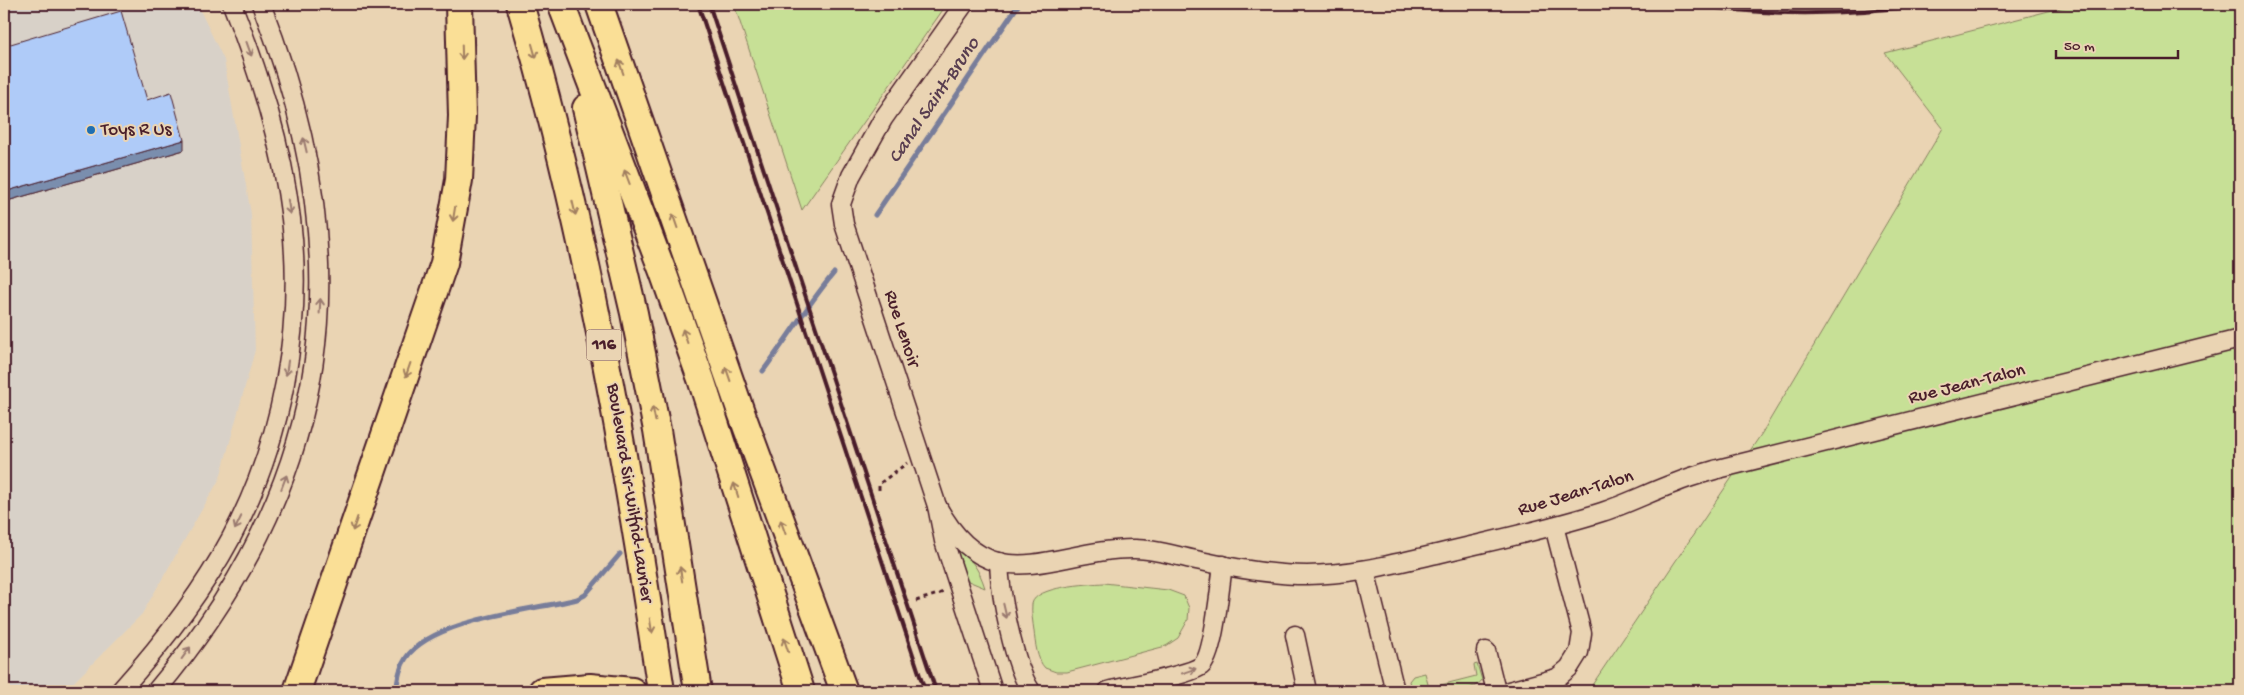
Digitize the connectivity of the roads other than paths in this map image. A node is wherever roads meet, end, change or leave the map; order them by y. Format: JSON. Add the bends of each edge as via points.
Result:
{"nodes":[{"id":1,"x":232,"y":4,"type":"edge"},
{"id":2,"x":261,"y":4,"type":"edge"},
{"id":3,"x":459,"y":4,"type":"edge"},
{"id":4,"x":520,"y":4,"type":"edge"},
{"id":5,"x":599,"y":4,"type":"edge"},
{"id":6,"x":964,"y":4,"type":"edge"},
{"id":7,"x":563,"y":6,"type":"edge"},
{"id":8,"x":2240,"y":339,"type":"edge"},
{"id":9,"x":937,"y":506,"type":"junction"},
{"id":10,"x":1554,"y":526,"type":"junction"},
{"id":11,"x":999,"y":562,"type":"junction"},
{"id":12,"x":1223,"y":566,"type":"junction"},
{"id":13,"x":1365,"y":570,"type":"junction"},
{"id":14,"x":1295,"y":635,"type":"dead end"},
{"id":15,"x":1486,"y":652,"type":"dead end"},
{"id":16,"x":1027,"y":689,"type":"edge"},
{"id":17,"x":620,"y":690,"type":"edge"},
{"id":18,"x":120,"y":691,"type":"edge"},
{"id":19,"x":156,"y":691,"type":"edge"},
{"id":20,"x":297,"y":691,"type":"edge"},
{"id":21,"x":542,"y":691,"type":"edge"},
{"id":22,"x":660,"y":691,"type":"edge"},
{"id":23,"x":698,"y":691,"type":"edge"},
{"id":24,"x":802,"y":691,"type":"edge"},
{"id":25,"x":844,"y":691,"type":"edge"},
{"id":26,"x":993,"y":691,"type":"edge"},
{"id":27,"x":1108,"y":691,"type":"edge"},
{"id":28,"x":1307,"y":691,"type":"edge"},
{"id":29,"x":1395,"y":691,"type":"edge"},
{"id":30,"x":1496,"y":691,"type":"edge"},
{"id":31,"x":1510,"y":691,"type":"edge"}],
"edges":[{"from":1,"to":18,"type":"street","one_way":true,"via":[[267,106],[284,174],[291,219],[294,282],[286,372],[266,456],[231,537],[182,616]]},
{"from":19,"to":2,"type":"street","one_way":true,"via":[[188,652],[265,525],[291,463],[312,376],[320,298],[314,195],[296,105]]},
{"from":3,"to":20,"type":"highway","one_way":true,"via":[[460,171],[444,263]]},
{"from":4,"to":22,"type":"highway","name":"Boulevard Sir-Wilfrid-Laurier","number":"116","one_way":true,"via":[[562,154],[598,316],[632,500]]},
{"from":25,"to":5,"type":"highway","one_way":true,"via":[[747,429]]},
{"from":6,"to":9,"type":"street","name":"Rue Lenoir","via":[[883,119],[851,176],[841,204],[844,224]]},
{"from":23,"to":7,"type":"highway","name":"Boulevard Sir-Wilfrid-Laurier","number":"116","one_way":true,"via":[[665,477],[642,356]]},
{"from":24,"to":7,"type":"highway","one_way":true,"via":[[701,379]]},
{"from":8,"to":10,"type":"street","name":"Rue Jean-Talon","via":[[1718,469],[1603,512]]},
{"from":9,"to":11,"type":"street","name":"Rue Jean-Talon","via":[[950,526],[970,546]]},
{"from":9,"to":26,"type":"street","name":"Rue Lenoir","via":[[944,541]]},
{"from":10,"to":13,"type":"street","name":"Rue Jean-Talon"},
{"from":10,"to":31,"type":"street","via":[[1582,642],[1574,662],[1564,673],[1551,681]]},
{"from":11,"to":12,"type":"street","name":"Rue Jean-Talon","via":[[1033,565],[1096,552],[1136,549]]},
{"from":11,"to":16,"type":"street","one_way":true,"via":[[1004,605]]},
{"from":12,"to":13,"type":"street","name":"Rue Jean-Talon","via":[[1307,575]]},
{"from":27,"to":12,"type":"street","one_way":true,"via":[[1202,665],[1209,651]]},
{"from":13,"to":29,"type":"street"},
{"from":14,"to":28,"type":"street"},
{"from":15,"to":30,"type":"street"},
{"from":17,"to":21,"type":"highway","via":[[574,688]]}]}
